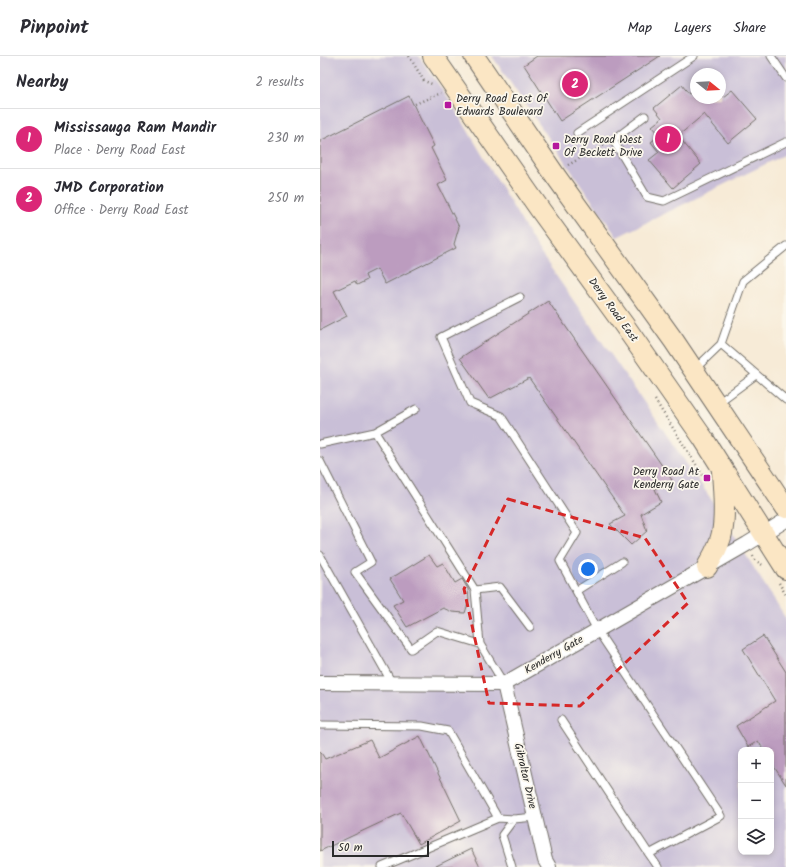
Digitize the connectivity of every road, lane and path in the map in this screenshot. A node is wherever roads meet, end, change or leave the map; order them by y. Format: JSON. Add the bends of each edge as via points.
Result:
{"nodes":[{"id":1,"x":433,"y":56,"type":"edge"},
{"id":2,"x":474,"y":56,"type":"edge"},
{"id":3,"x":694,"y":56,"type":"edge"},
{"id":4,"x":771,"y":56,"type":"edge"},
{"id":5,"x":786,"y":78,"type":"edge"},
{"id":6,"x":441,"y":93,"type":"dead end"},
{"id":7,"x":415,"y":104,"type":"dead end"},
{"id":8,"x":645,"y":116,"type":"dead end"},
{"id":9,"x":577,"y":133,"type":"dead end"},
{"id":10,"x":613,"y":140,"type":"junction"},
{"id":11,"x":786,"y":142,"type":"edge"},
{"id":12,"x":568,"y":165,"type":"dead end"},
{"id":13,"x":786,"y":246,"type":"edge"},
{"id":14,"x":635,"y":288,"type":"junction"},
{"id":15,"x":520,"y":297,"type":"dead end"},
{"id":16,"x":610,"y":306,"type":"junction"},
{"id":17,"x":721,"y":344,"type":"junction"},
{"id":18,"x":694,"y":371,"type":"junction"},
{"id":19,"x":756,"y":375,"type":"junction"},
{"id":20,"x":669,"y":390,"type":"junction"},
{"id":21,"x":786,"y":400,"type":"edge"},
{"id":22,"x":716,"y":404,"type":"junction"},
{"id":23,"x":416,"y":409,"type":"dead end"},
{"id":24,"x":375,"y":432,"type":"junction"},
{"id":25,"x":320,"y":444,"type":"edge"},
{"id":26,"x":320,"y":461,"type":"edge"},
{"id":27,"x":722,"y":469,"type":"junction"},
{"id":28,"x":786,"y":508,"type":"edge"},
{"id":29,"x":786,"y":520,"type":"edge"},
{"id":30,"x":763,"y":534,"type":"junction"},
{"id":31,"x":320,"y":555,"type":"edge"},
{"id":32,"x":622,"y":562,"type":"dead end"},
{"id":33,"x":707,"y":567,"type":"junction"},
{"id":34,"x":786,"y":569,"type":"edge"},
{"id":35,"x":475,"y":590,"type":"junction"},
{"id":36,"x":576,"y":591,"type":"junction"},
{"id":37,"x":530,"y":628,"type":"dead end"},
{"id":38,"x":597,"y":630,"type":"junction"},
{"id":39,"x":480,"y":644,"type":"junction"},
{"id":40,"x":320,"y":682,"type":"edge"},
{"id":41,"x":392,"y":683,"type":"junction"},
{"id":42,"x":504,"y":684,"type":"junction"},
{"id":43,"x":561,"y":720,"type":"dead end"},
{"id":44,"x":320,"y":725,"type":"edge"},
{"id":45,"x":535,"y":817,"type":"junction"},
{"id":46,"x":498,"y":818,"type":"junction"},
{"id":47,"x":514,"y":820,"type":"junction"},
{"id":48,"x":649,"y":854,"type":"junction"},
{"id":49,"x":382,"y":867,"type":"edge"},
{"id":50,"x":512,"y":867,"type":"edge"},
{"id":51,"x":549,"y":867,"type":"edge"},
{"id":52,"x":658,"y":867,"type":"edge"}],
"edges":[{"from":1,"to":16,"type":"main road","name":"Derry Road East"},
{"from":2,"to":14,"type":"main road"},
{"from":3,"to":9,"type":"lane"},
{"from":4,"to":5,"type":"lane"},
{"from":6,"to":7,"type":"path"},
{"from":8,"to":10,"type":"lane"},
{"from":10,"to":11,"type":"lane","via":[[647,197],[664,201]]},
{"from":10,"to":12,"type":"path"},
{"from":13,"to":17,"type":"lane","via":[[743,281]]},
{"from":14,"to":16,"type":"main road"},
{"from":14,"to":18,"type":"main road"},
{"from":15,"to":36,"type":"lane","via":[[441,337],[470,403],[501,416],[576,533],[560,561]]},
{"from":16,"to":20,"type":"main road","name":"Derry Road East"},
{"from":17,"to":18,"type":"lane"},
{"from":17,"to":19,"type":"lane"},
{"from":18,"to":20,"type":"main road"},
{"from":18,"to":22,"type":"main road"},
{"from":19,"to":21,"type":"lane"},
{"from":19,"to":22,"type":"lane"},
{"from":20,"to":27,"type":"main road","name":"Derry Road East"},
{"from":22,"to":28,"type":"main road"},
{"from":23,"to":24,"type":"lane"},
{"from":24,"to":25,"type":"lane"},
{"from":24,"to":35,"type":"lane"},
{"from":26,"to":39,"type":"lane","via":[[371,562],[355,572],[411,649],[437,631]]},
{"from":27,"to":30,"type":"main road","name":"Derry Road East"},
{"from":27,"to":33,"type":"main road","via":[[722,534]]},
{"from":29,"to":30,"type":"street","name":"Kenderry Gate"},
{"from":30,"to":33,"type":"street","name":"Kenderry Gate"},
{"from":30,"to":34,"type":"main road","name":"Derry Road East"},
{"from":31,"to":41,"type":"lane"},
{"from":32,"to":36,"type":"lane"},
{"from":33,"to":38,"type":"street","name":"Kenderry Gate"},
{"from":35,"to":37,"type":"lane","via":[[500,587]]},
{"from":35,"to":39,"type":"lane"},
{"from":36,"to":38,"type":"lane"},
{"from":38,"to":42,"type":"street","name":"Kenderry Gate"},
{"from":38,"to":48,"type":"lane","via":[[721,816]]},
{"from":39,"to":42,"type":"lane"},
{"from":40,"to":41,"type":"street"},
{"from":41,"to":42,"type":"street"},
{"from":42,"to":45,"type":"street","name":"Gibraltar Drive"},
{"from":43,"to":48,"type":"lane"},
{"from":44,"to":46,"type":"lane","via":[[422,726],[448,731]]},
{"from":45,"to":47,"type":"lane"},
{"from":45,"to":51,"type":"street","name":"Gibraltar Drive"},
{"from":46,"to":47,"type":"lane"},
{"from":46,"to":49,"type":"lane"},
{"from":47,"to":50,"type":"lane","via":[[502,835]]},
{"from":48,"to":52,"type":"lane"}]}
